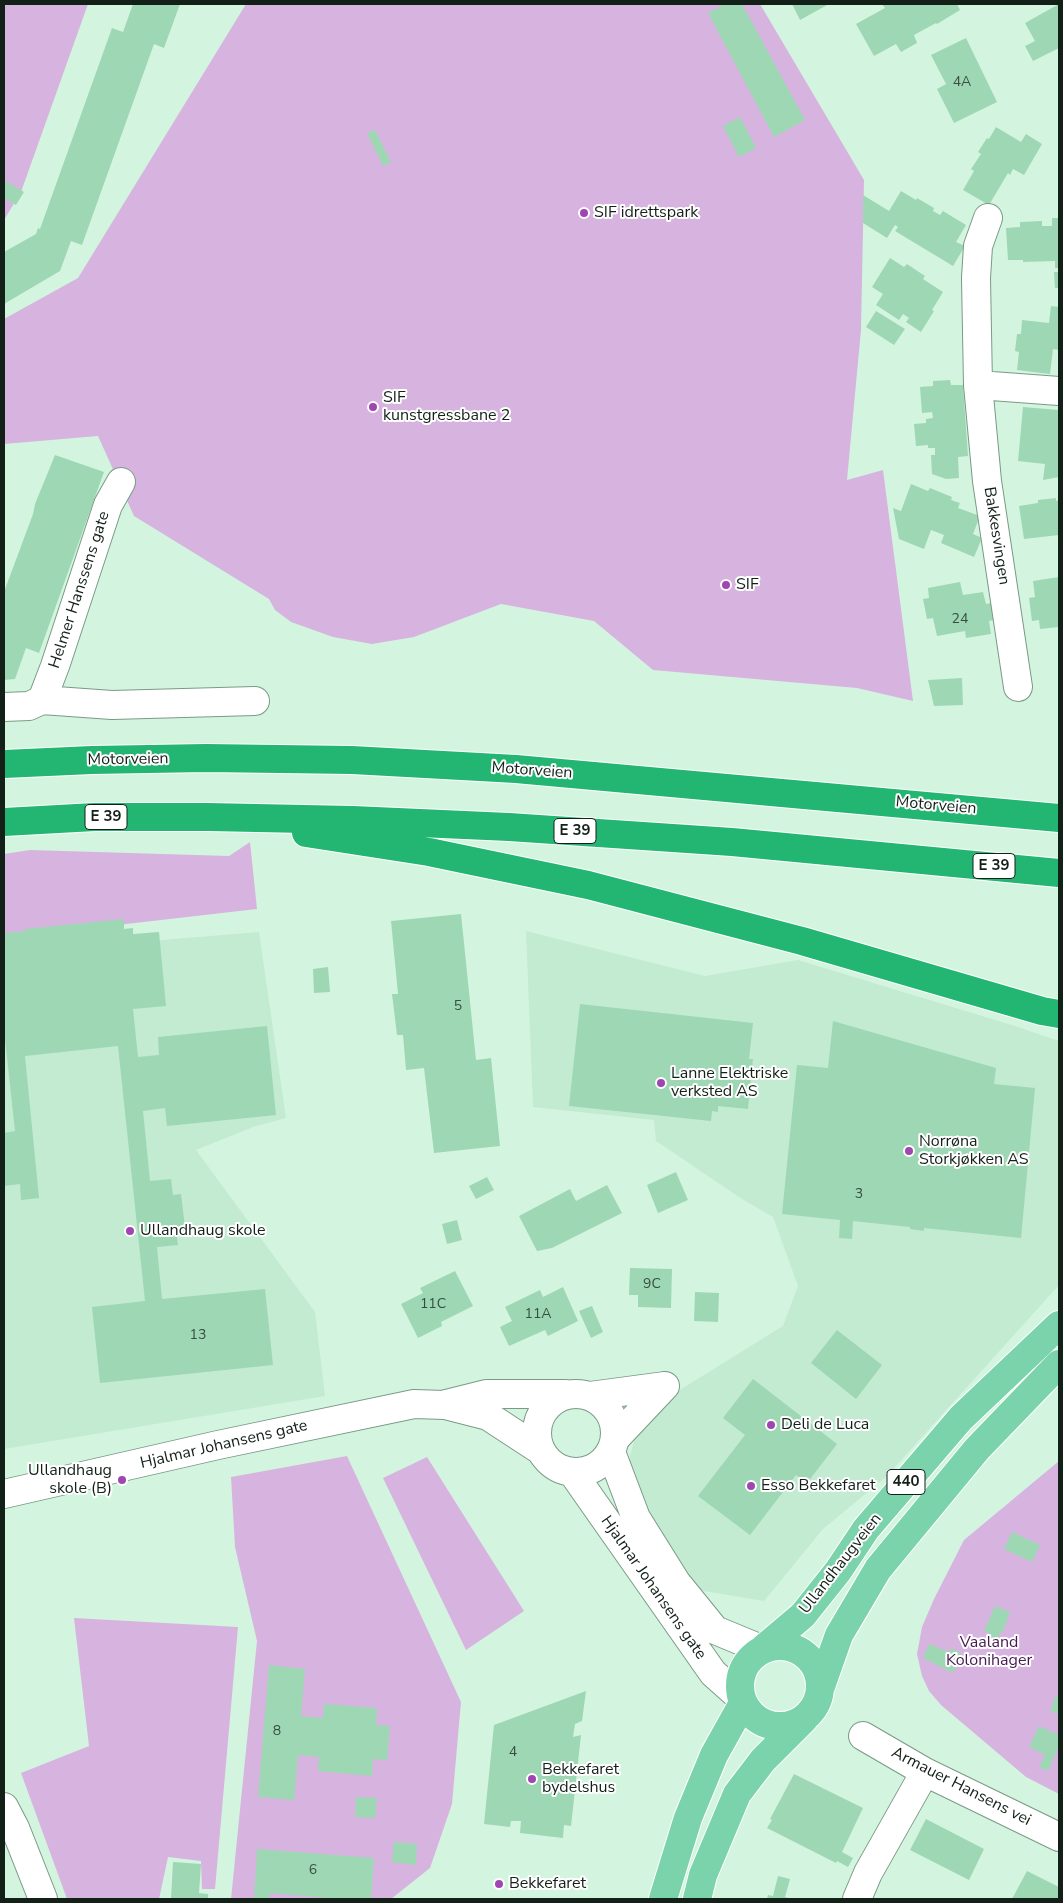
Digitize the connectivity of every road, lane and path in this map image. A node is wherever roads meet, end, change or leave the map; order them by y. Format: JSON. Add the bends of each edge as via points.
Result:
{"nodes":[{"id":1,"x":988,"y":218,"type":"dead end"},
{"id":2,"x":978,"y":385,"type":"junction"},
{"id":3,"x":1059,"y":391,"type":"edge"},
{"id":4,"x":121,"y":482,"type":"dead end"},
{"id":5,"x":1018,"y":687,"type":"dead end"},
{"id":6,"x":42,"y":700,"type":"junction"},
{"id":7,"x":255,"y":701,"type":"dead end"},
{"id":8,"x":4,"y":707,"type":"edge"},
{"id":9,"x":4,"y":764,"type":"edge"},
{"id":10,"x":208,"y":817,"type":"junction"},
{"id":11,"x":1059,"y":818,"type":"edge"},
{"id":12,"x":4,"y":822,"type":"edge"},
{"id":13,"x":1059,"y":873,"type":"edge"},
{"id":14,"x":1053,"y":1015,"type":"edge"},
{"id":15,"x":1059,"y":1325,"type":"edge"},
{"id":16,"x":1059,"y":1364,"type":"edge"},
{"id":17,"x":578,"y":1395,"type":"junction"},
{"id":18,"x":445,"y":1404,"type":"junction"},
{"id":19,"x":613,"y":1445,"type":"junction"},
{"id":20,"x":540,"y":1450,"type":"junction"},
{"id":21,"x":572,"y":1472,"type":"junction"},
{"id":22,"x":4,"y":1494,"type":"edge"},
{"id":23,"x":763,"y":1649,"type":"junction"},
{"id":24,"x":820,"y":1689,"type":"junction"},
{"id":25,"x":742,"y":1700,"type":"junction"},
{"id":26,"x":806,"y":1717,"type":"junction"},
{"id":27,"x":863,"y":1736,"type":"dead end"},
{"id":28,"x":925,"y":1772,"type":"junction"},
{"id":29,"x":4,"y":1807,"type":"edge"},
{"id":30,"x":1059,"y":1837,"type":"edge"},
{"id":31,"x":43,"y":1899,"type":"edge"},
{"id":32,"x":663,"y":1899,"type":"edge"},
{"id":33,"x":697,"y":1899,"type":"edge"},
{"id":34,"x":857,"y":1899,"type":"edge"}],
"edges":[{"from":1,"to":2,"type":"street","name":"Bakkesvingen","via":[[978,246],[976,278]]},
{"from":2,"to":3,"type":"street"},
{"from":2,"to":5,"type":"street","name":"Bakkesvingen","via":[[987,481]]},
{"from":4,"to":6,"type":"street","name":"Helmer Hanssens gate","via":[[108,505]]},
{"from":6,"to":7,"type":"street","via":[[112,706]]},
{"from":6,"to":8,"type":"street","via":[[29,706]]},
{"from":9,"to":11,"type":"highway","name":"Motorveien","via":[[206,758],[352,760],[526,770]]},
{"from":10,"to":12,"type":"highway","number":"E 39"},
{"from":10,"to":13,"type":"highway","number":"E 39","via":[[529,828],[741,843]]},
{"from":10,"to":14,"type":"highway","number":"E 39","via":[[430,852],[588,885],[802,941]]},
{"from":15,"to":23,"type":"main road","name":"Ullandhaugveien","number":"440","via":[[962,1418],[866,1529],[838,1571],[802,1615]]},
{"from":16,"to":24,"type":"main road","name":"Ullandhaugveien","number":"440","via":[[977,1449],[878,1569],[839,1635]]},
{"from":17,"to":18,"type":"street","name":"Hjalmar Johansens gate","via":[[486,1394]]},
{"from":17,"to":19,"type":"street","via":[[602,1402],[610,1413],[615,1425]]},
{"from":17,"to":19,"type":"street","name":"Hjalmar Johansens gate","via":[[665,1386]]},
{"from":17,"to":20,"type":"street","via":[[555,1399],[546,1406],[540,1416],[537,1433]]},
{"from":18,"to":20,"type":"street","name":"Hjalmar Johansens gate","via":[[488,1416]]},
{"from":18,"to":22,"type":"street","name":"Hjalmar Johansens gate","via":[[392,1408]]},
{"from":19,"to":21,"type":"street","via":[[604,1461],[594,1468]]},
{"from":19,"to":23,"type":"street","name":"Hjalmar Johansens gate","via":[[636,1518],[676,1582],[715,1630]]},
{"from":20,"to":21,"type":"street","via":[[554,1465]]},
{"from":21,"to":25,"type":"street","name":"Hjalmar Johansens gate","via":[[712,1673]]},
{"from":23,"to":24,"type":"main road","via":[[778,1645],[804,1653],[819,1675]]},
{"from":23,"to":25,"type":"main road","number":"440","via":[[752,1656],[740,1676]]},
{"from":24,"to":26,"type":"main road","number":"440","via":[[818,1699]]},
{"from":25,"to":26,"type":"main road","via":[[749,1713],[771,1726],[795,1723]]},
{"from":25,"to":32,"type":"main road","number":"440","via":[[714,1755],[688,1818]]},
{"from":26,"to":33,"type":"main road","number":"440","via":[[762,1760],[737,1794]]},
{"from":27,"to":28,"type":"street","name":"Armauer Hansens vei"},
{"from":28,"to":30,"type":"street","name":"Armauer Hansens vei"},
{"from":28,"to":34,"type":"street","via":[[868,1872]]},
{"from":29,"to":31,"type":"street"}]}
